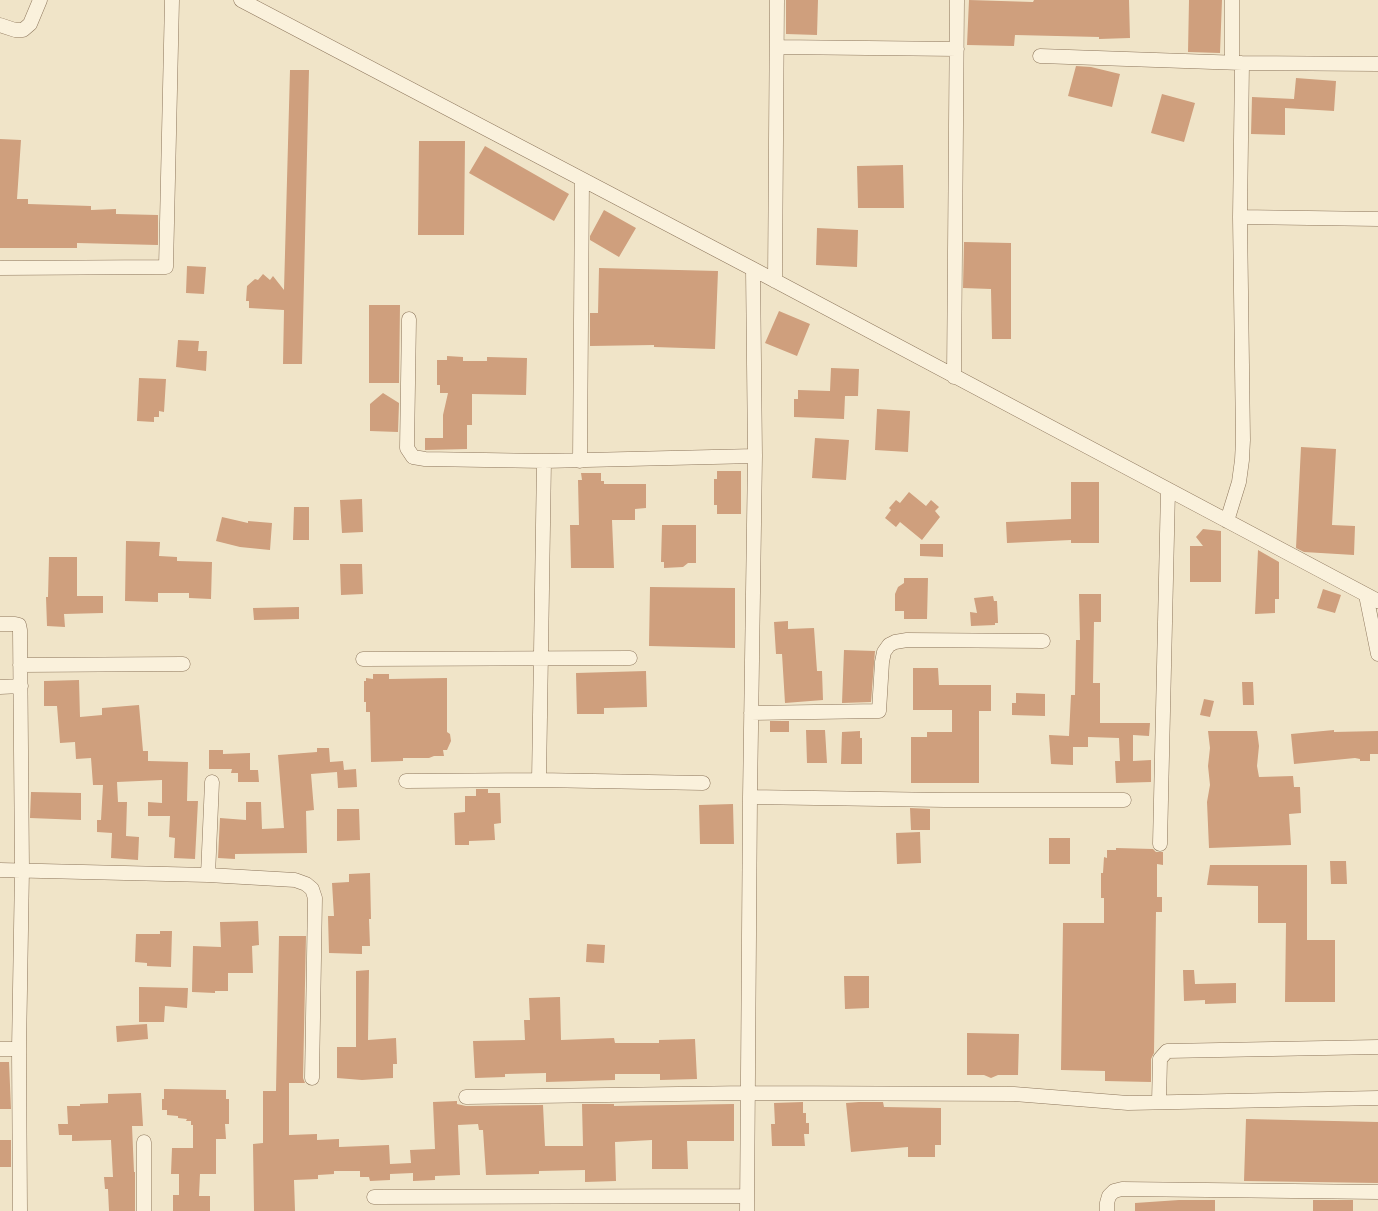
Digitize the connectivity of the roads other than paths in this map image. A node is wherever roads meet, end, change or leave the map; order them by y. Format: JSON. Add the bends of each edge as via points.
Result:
{"nodes":[{"id":1,"x":40,"y":0,"type":"edge"},
{"id":2,"x":172,"y":0,"type":"edge"},
{"id":3,"x":241,"y":0,"type":"edge"},
{"id":4,"x":777,"y":0,"type":"edge"},
{"id":5,"x":957,"y":0,"type":"edge"},
{"id":6,"x":1232,"y":0,"type":"edge"},
{"id":7,"x":0,"y":25,"type":"edge"},
{"id":8,"x":777,"y":47,"type":"junction"},
{"id":9,"x":957,"y":49,"type":"junction"},
{"id":10,"x":1040,"y":56,"type":"dead end"},
{"id":11,"x":1237,"y":63,"type":"junction"},
{"id":12,"x":1378,"y":64,"type":"edge"},
{"id":13,"x":582,"y":180,"type":"junction"},
{"id":14,"x":1240,"y":217,"type":"junction"},
{"id":15,"x":1378,"y":219,"type":"edge"},
{"id":16,"x":0,"y":268,"type":"edge"},
{"id":17,"x":753,"y":269,"type":"junction"},
{"id":18,"x":775,"y":281,"type":"junction"},
{"id":19,"x":409,"y":319,"type":"dead end"},
{"id":20,"x":954,"y":377,"type":"junction"},
{"id":21,"x":755,"y":456,"type":"junction"},
{"id":22,"x":544,"y":461,"type":"junction"},
{"id":23,"x":580,"y":461,"type":"junction"},
{"id":24,"x":1168,"y":490,"type":"junction"},
{"id":25,"x":1226,"y":521,"type":"junction"},
{"id":26,"x":1372,"y":598,"type":"edge"},
{"id":27,"x":0,"y":624,"type":"edge"},
{"id":28,"x":1043,"y":641,"type":"dead end"},
{"id":29,"x":1378,"y":654,"type":"edge"},
{"id":30,"x":630,"y":658,"type":"dead end"},
{"id":31,"x":363,"y":659,"type":"dead end"},
{"id":32,"x":541,"y":660,"type":"junction"},
{"id":33,"x":20,"y":664,"type":"junction"},
{"id":34,"x":183,"y":664,"type":"dead end"},
{"id":35,"x":21,"y":686,"type":"junction"},
{"id":36,"x":0,"y":687,"type":"edge"},
{"id":37,"x":751,"y":713,"type":"junction"},
{"id":38,"x":539,"y":780,"type":"junction"},
{"id":39,"x":406,"y":781,"type":"dead end"},
{"id":40,"x":212,"y":782,"type":"dead end"},
{"id":41,"x":703,"y":783,"type":"dead end"},
{"id":42,"x":750,"y":797,"type":"junction"},
{"id":43,"x":1124,"y":800,"type":"dead end"},
{"id":44,"x":1160,"y":844,"type":"dead end"},
{"id":45,"x":0,"y":870,"type":"edge"},
{"id":46,"x":22,"y":870,"type":"junction"},
{"id":47,"x":208,"y":875,"type":"junction"},
{"id":48,"x":1378,"y":1047,"type":"edge"},
{"id":49,"x":0,"y":1049,"type":"edge"},
{"id":50,"x":19,"y":1049,"type":"junction"},
{"id":51,"x":312,"y":1078,"type":"dead end"},
{"id":52,"x":748,"y":1093,"type":"junction"},
{"id":53,"x":466,"y":1097,"type":"dead end"},
{"id":54,"x":1378,"y":1098,"type":"edge"},
{"id":55,"x":1159,"y":1102,"type":"junction"},
{"id":56,"x":144,"y":1142,"type":"dead end"},
{"id":57,"x":1378,"y":1192,"type":"edge"},
{"id":58,"x":747,"y":1196,"type":"junction"},
{"id":59,"x":374,"y":1197,"type":"dead end"},
{"id":60,"x":20,"y":1211,"type":"edge"},
{"id":61,"x":144,"y":1211,"type":"edge"},
{"id":62,"x":747,"y":1211,"type":"edge"},
{"id":63,"x":1107,"y":1211,"type":"edge"}],
"edges":[{"from":1,"to":7,"type":"street","via":[[24,30]]},
{"from":2,"to":16,"type":"street","via":[[166,267]]},
{"from":3,"to":13,"type":"street"},
{"from":4,"to":8,"type":"street"},
{"from":5,"to":9,"type":"street"},
{"from":6,"to":11,"type":"street"},
{"from":8,"to":9,"type":"street"},
{"from":8,"to":18,"type":"street"},
{"from":9,"to":20,"type":"street"},
{"from":10,"to":11,"type":"street"},
{"from":11,"to":12,"type":"street"},
{"from":11,"to":14,"type":"street"},
{"from":13,"to":17,"type":"street"},
{"from":13,"to":23,"type":"street"},
{"from":14,"to":15,"type":"street"},
{"from":14,"to":25,"type":"street","via":[[1242,460],[1239,482]]},
{"from":17,"to":18,"type":"street"},
{"from":17,"to":21,"type":"street"},
{"from":18,"to":20,"type":"street"},
{"from":19,"to":22,"type":"street","via":[[407,448],[414,457]]},
{"from":20,"to":24,"type":"street"},
{"from":21,"to":23,"type":"street"},
{"from":21,"to":37,"type":"street"},
{"from":22,"to":23,"type":"street"},
{"from":22,"to":32,"type":"street"},
{"from":24,"to":25,"type":"street"},
{"from":24,"to":44,"type":"street"},
{"from":25,"to":26,"type":"street"},
{"from":26,"to":29,"type":"street"},
{"from":27,"to":33,"type":"street","via":[[19,625]]},
{"from":28,"to":37,"type":"street","via":[[895,642],[884,652],[879,711]]},
{"from":30,"to":32,"type":"street"},
{"from":31,"to":32,"type":"street"},
{"from":32,"to":38,"type":"street"},
{"from":33,"to":34,"type":"street"},
{"from":33,"to":35,"type":"street"},
{"from":35,"to":36,"type":"street"},
{"from":35,"to":46,"type":"street"},
{"from":37,"to":42,"type":"street"},
{"from":38,"to":39,"type":"street"},
{"from":38,"to":41,"type":"street"},
{"from":40,"to":47,"type":"street"},
{"from":42,"to":43,"type":"street"},
{"from":42,"to":52,"type":"street"},
{"from":45,"to":46,"type":"street"},
{"from":46,"to":47,"type":"street"},
{"from":46,"to":50,"type":"street"},
{"from":47,"to":51,"type":"street","via":[[296,880],[312,889],[316,898]]},
{"from":48,"to":55,"type":"street","via":[[1167,1051],[1160,1059]]},
{"from":49,"to":50,"type":"street"},
{"from":50,"to":60,"type":"street"},
{"from":52,"to":53,"type":"street"},
{"from":52,"to":55,"type":"street","via":[[1014,1094],[1128,1103]]},
{"from":52,"to":58,"type":"street"},
{"from":54,"to":55,"type":"street"},
{"from":56,"to":61,"type":"street"},
{"from":57,"to":63,"type":"street","via":[[1122,1189],[1109,1196]]},
{"from":58,"to":59,"type":"street"},
{"from":58,"to":62,"type":"street"}]}
